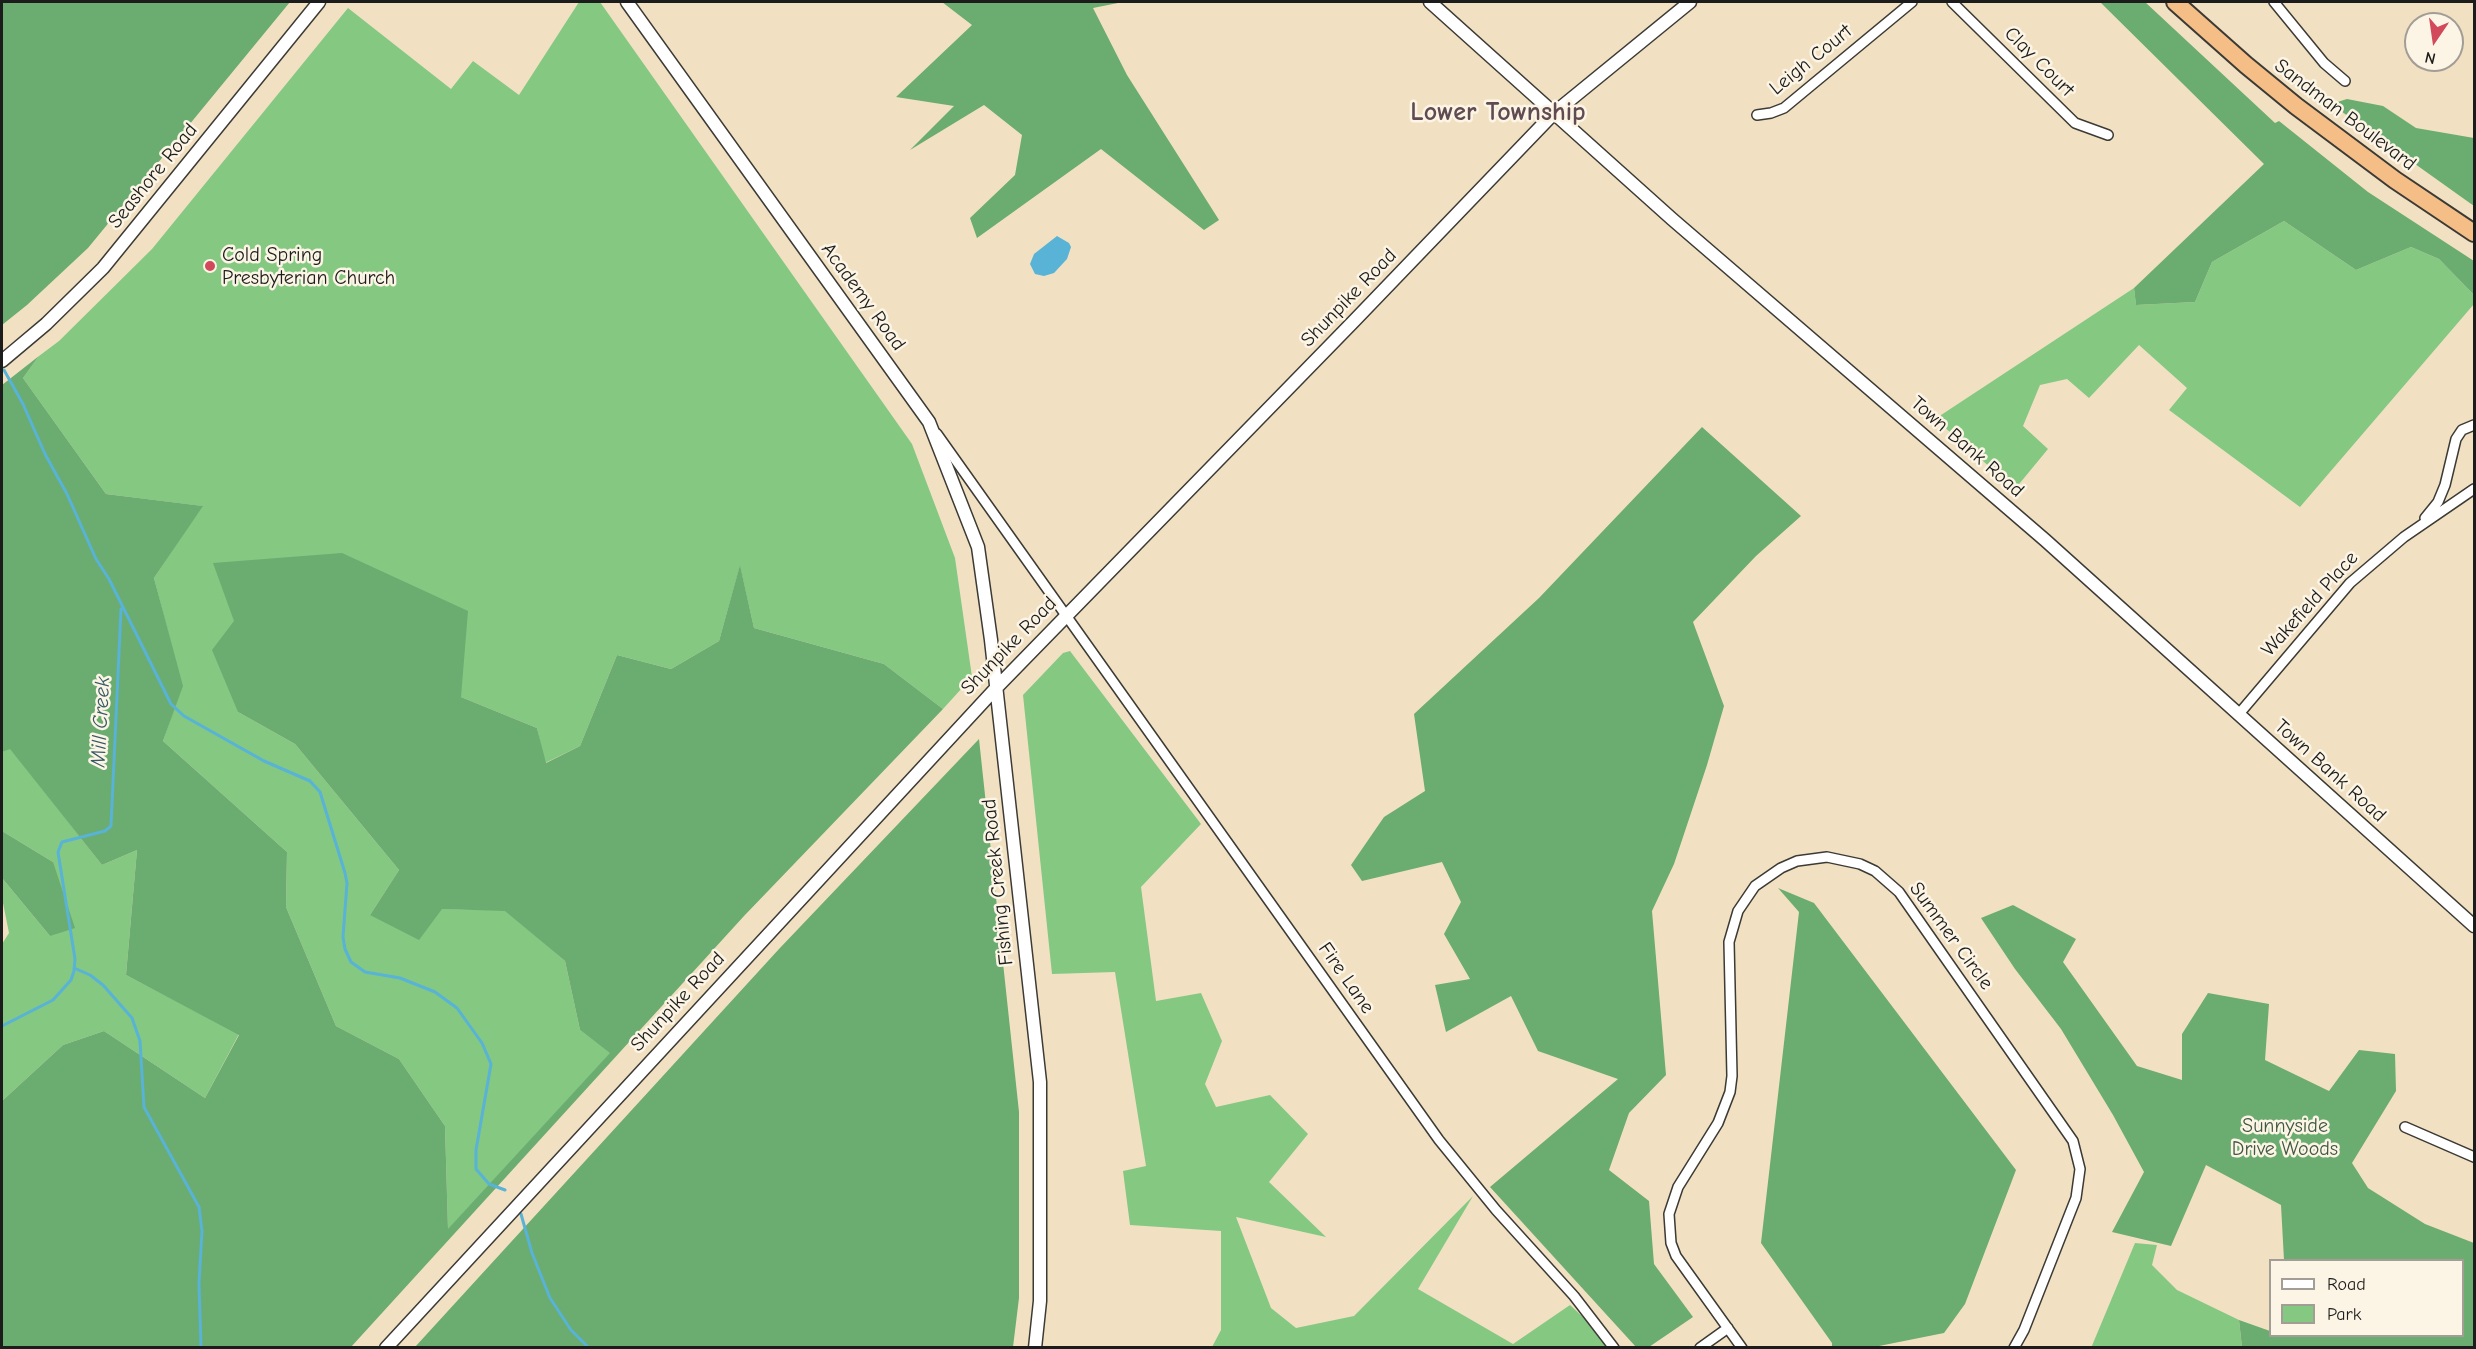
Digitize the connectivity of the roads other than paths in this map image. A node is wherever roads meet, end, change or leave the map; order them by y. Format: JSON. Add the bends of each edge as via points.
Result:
{"nodes":[{"id":1,"x":319,"y":2,"type":"edge"},
{"id":2,"x":627,"y":2,"type":"edge"},
{"id":3,"x":1430,"y":2,"type":"edge"},
{"id":4,"x":1690,"y":2,"type":"edge"},
{"id":5,"x":1912,"y":2,"type":"edge"},
{"id":6,"x":1952,"y":2,"type":"edge"},
{"id":7,"x":2176,"y":2,"type":"edge"},
{"id":8,"x":2274,"y":2,"type":"edge"},
{"id":9,"x":2345,"y":81,"type":"dead end"},
{"id":10,"x":1554,"y":113,"type":"junction"},
{"id":11,"x":1757,"y":115,"type":"dead end"},
{"id":12,"x":2108,"y":135,"type":"dead end"},
{"id":13,"x":2475,"y":233,"type":"edge"},
{"id":14,"x":2,"y":360,"type":"edge"},
{"id":15,"x":929,"y":422,"type":"junction"},
{"id":16,"x":2475,"y":425,"type":"edge"},
{"id":17,"x":2475,"y":489,"type":"edge"},
{"id":18,"x":2418,"y":527,"type":"junction"},
{"id":19,"x":1066,"y":615,"type":"junction"},
{"id":20,"x":997,"y":687,"type":"junction"},
{"id":21,"x":2238,"y":715,"type":"junction"},
{"id":22,"x":2475,"y":926,"type":"edge"},
{"id":23,"x":2405,"y":1127,"type":"dead end"},
{"id":24,"x":2475,"y":1158,"type":"edge"},
{"id":25,"x":1728,"y":1328,"type":"junction"},
{"id":26,"x":386,"y":1347,"type":"edge"},
{"id":27,"x":1035,"y":1347,"type":"edge"},
{"id":28,"x":1614,"y":1347,"type":"edge"},
{"id":29,"x":1700,"y":1347,"type":"edge"},
{"id":30,"x":1742,"y":1347,"type":"edge"},
{"id":31,"x":2014,"y":1347,"type":"edge"}],
"edges":[{"from":1,"to":14,"type":"street","name":"Seashore Road","via":[[103,268],[46,324]]},
{"from":2,"to":15,"type":"street","name":"Academy Road"},
{"from":3,"to":10,"type":"street","name":"Town Bank Road"},
{"from":4,"to":10,"type":"street","name":"Shunpike Road"},
{"from":5,"to":11,"type":"street","name":"Leigh Court","via":[[1784,108]]},
{"from":6,"to":12,"type":"street","name":"Clay Court","via":[[2075,123]]},
{"from":7,"to":13,"type":"highway","name":"Sandman Boulevard","via":[[2296,106],[2395,180]]},
{"from":8,"to":9,"type":"street","via":[[2324,63]]},
{"from":10,"to":19,"type":"street","name":"Shunpike Road"},
{"from":10,"to":21,"type":"street","name":"Town Bank Road","via":[[2045,540]]},
{"from":15,"to":19,"type":"street","name":"Academy Road"},
{"from":15,"to":20,"type":"street","name":"Fishing Creek Road","via":[[978,548]]},
{"from":16,"to":18,"type":"street","name":"Wakefield Place","via":[[2462,430],[2456,439],[2445,486]]},
{"from":17,"to":18,"type":"street","name":"Wakefield Place"},
{"from":18,"to":21,"type":"street","name":"Wakefield Place","via":[[2350,583]]},
{"from":19,"to":20,"type":"street","name":"Shunpike Road"},
{"from":19,"to":28,"type":"street","name":"Fire Lane","via":[[1439,1140]]},
{"from":20,"to":26,"type":"street","name":"Shunpike Road"},
{"from":20,"to":27,"type":"street","name":"Fishing Creek Road","via":[[1040,1082],[1040,1301]]},
{"from":21,"to":22,"type":"street","name":"Town Bank Road"},
{"from":23,"to":24,"type":"street"},
{"from":25,"to":29,"type":"street"},
{"from":25,"to":30,"type":"street","name":"Summer Circle"},
{"from":25,"to":31,"type":"street","name":"Summer Circle","via":[[1676,1256],[1669,1215],[1678,1187],[1719,1123],[1730,1092],[1729,942],[1738,911],[1755,886],[1774,872],[1797,861],[1827,857],[1860,864],[1882,876],[1899,892],[2073,1141],[2080,1170],[2076,1198]]}]}
